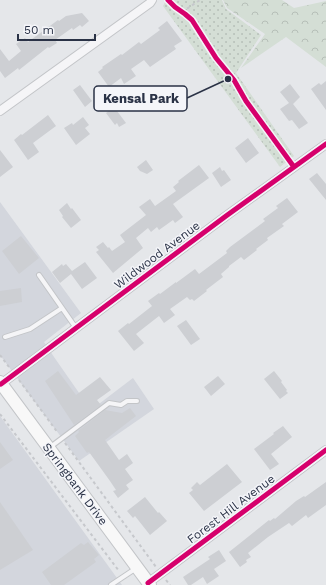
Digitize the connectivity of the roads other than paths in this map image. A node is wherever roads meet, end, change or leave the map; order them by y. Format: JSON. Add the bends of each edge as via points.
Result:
{"nodes":[{"id":1,"x":152,"y":0,"type":"edge"},
{"id":2,"x":0,"y":111,"type":"edge"},
{"id":3,"x":326,"y":144,"type":"edge"},
{"id":4,"x":39,"y":275,"type":"dead end"},
{"id":5,"x":62,"y":308,"type":"junction"},
{"id":6,"x":76,"y":328,"type":"junction"},
{"id":7,"x":5,"y":337,"type":"dead end"},
{"id":8,"x":1,"y":383,"type":"edge"},
{"id":9,"x":137,"y":401,"type":"dead end"},
{"id":10,"x":49,"y":448,"type":"junction"},
{"id":11,"x":326,"y":450,"type":"edge"},
{"id":12,"x":137,"y":568,"type":"junction"},
{"id":13,"x":149,"y":584,"type":"edge"},
{"id":14,"x":111,"y":585,"type":"edge"}],
"edges":[{"from":1,"to":2,"type":"street"},
{"from":3,"to":6,"type":"street","name":"Wildwood Avenue"},
{"from":4,"to":5,"type":"lane"},
{"from":5,"to":6,"type":"lane"},
{"from":5,"to":7,"type":"lane","via":[[30,329]]},
{"from":6,"to":8,"type":"street","name":"Wildwood Avenue"},
{"from":8,"to":10,"type":"main road","name":"Springbank Drive"},
{"from":9,"to":10,"type":"lane","via":[[127,401],[120,405],[109,404]]},
{"from":10,"to":12,"type":"main road","name":"Springbank Drive"},
{"from":11,"to":13,"type":"street","name":"Forest Hill Avenue"},
{"from":12,"to":13,"type":"main road","name":"Springbank Drive"},
{"from":12,"to":14,"type":"lane"}]}
